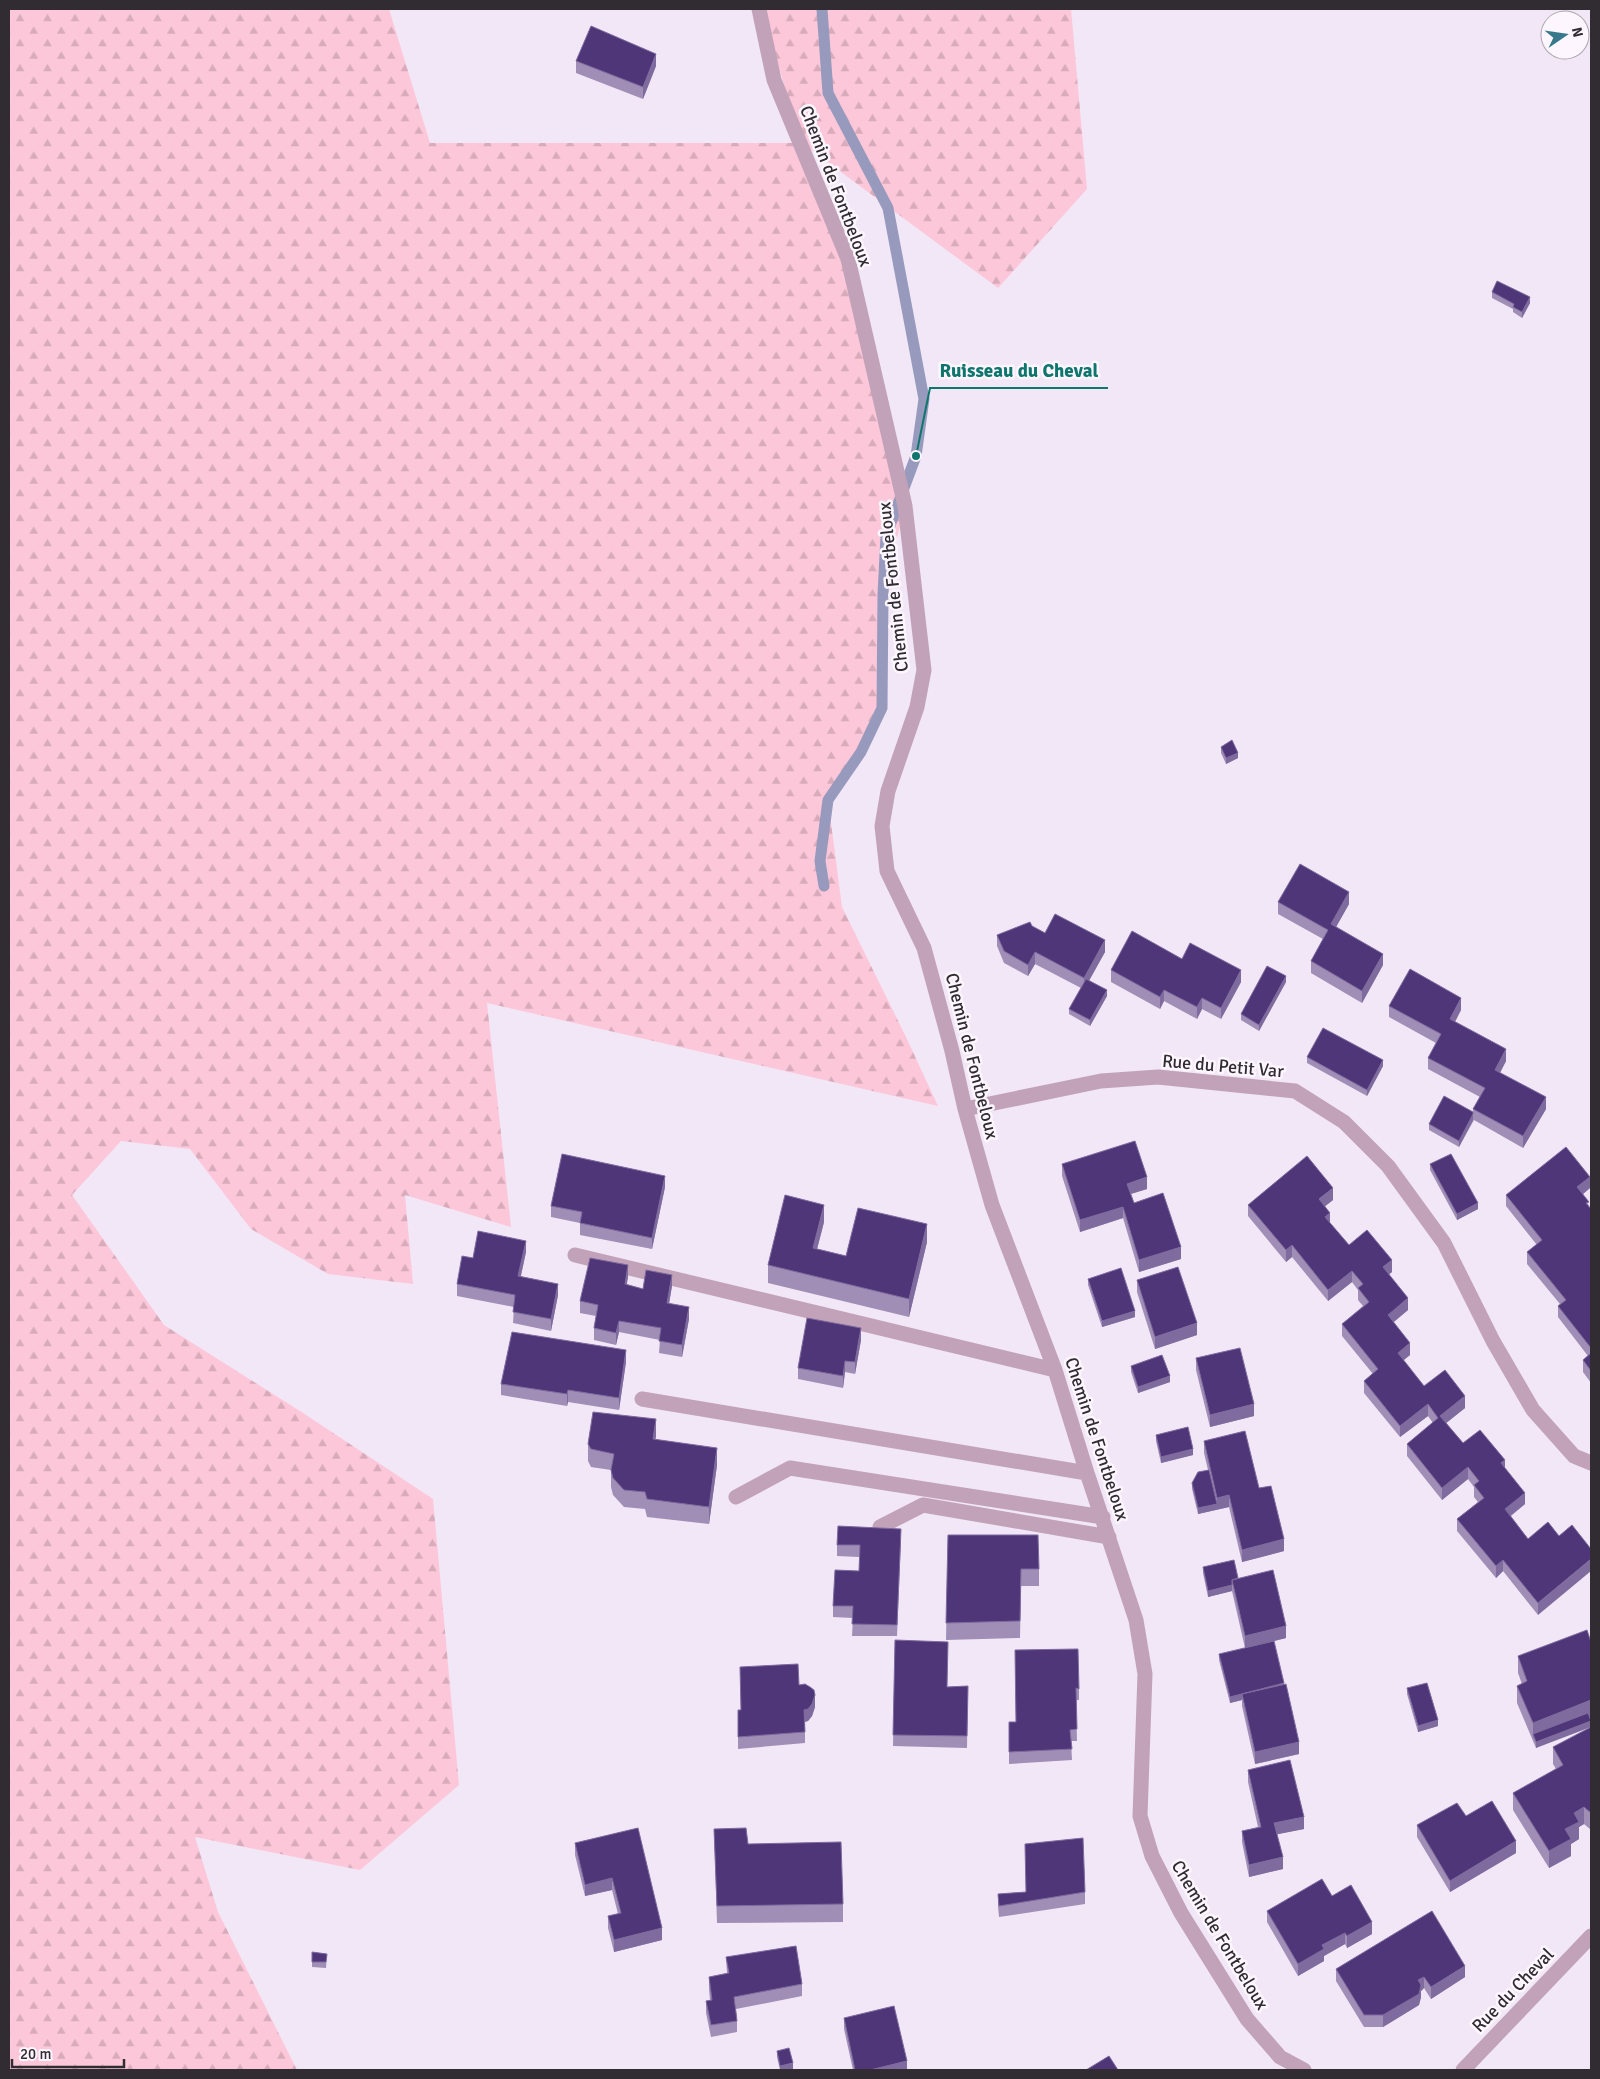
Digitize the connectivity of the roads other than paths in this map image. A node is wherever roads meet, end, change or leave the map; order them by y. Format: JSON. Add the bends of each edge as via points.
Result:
{"nodes":[{"id":1,"x":759,"y":9,"type":"edge"},
{"id":2,"x":965,"y":1109,"type":"junction"},
{"id":3,"x":575,"y":1255,"type":"dead end"},
{"id":4,"x":1055,"y":1370,"type":"junction"},
{"id":5,"x":642,"y":1399,"type":"dead end"},
{"id":6,"x":1591,"y":1463,"type":"edge"},
{"id":7,"x":1087,"y":1473,"type":"junction"},
{"id":8,"x":736,"y":1497,"type":"dead end"},
{"id":9,"x":1103,"y":1517,"type":"junction"},
{"id":10,"x":880,"y":1527,"type":"edge"},
{"id":11,"x":1109,"y":1537,"type":"junction"},
{"id":12,"x":1591,"y":1936,"type":"edge"},
{"id":13,"x":1304,"y":2070,"type":"edge"},
{"id":14,"x":1463,"y":2070,"type":"edge"}],
"edges":[{"from":1,"to":2,"type":"street","name":"Chemin de Fontbeloux","via":[[774,80],[848,259],[905,506],[924,670],[917,707],[888,791],[882,826],[887,871],[924,948]]},
{"from":2,"to":4,"type":"street","name":"Chemin de Fontbeloux","via":[[992,1204]]},
{"from":2,"to":6,"type":"street","name":"Rue du Petit Var","via":[[1101,1081],[1158,1077],[1295,1091],[1344,1122],[1388,1166],[1444,1243],[1533,1410],[1574,1456]]},
{"from":3,"to":4,"type":"street"},
{"from":4,"to":7,"type":"street","name":"Chemin de Fontbeloux"},
{"from":5,"to":7,"type":"street"},
{"from":7,"to":9,"type":"street","name":"Chemin de Fontbeloux"},
{"from":8,"to":9,"type":"street","via":[[790,1468]]},
{"from":9,"to":11,"type":"street","name":"Chemin de Fontbeloux"},
{"from":10,"to":11,"type":"street","via":[[923,1505]]},
{"from":11,"to":13,"type":"street","name":"Chemin de Fontbeloux","via":[[1136,1620],[1145,1674],[1140,1816],[1152,1856],[1180,1913],[1247,2019],[1280,2056]]},
{"from":12,"to":14,"type":"street","name":"Rue du Cheval"}]}
